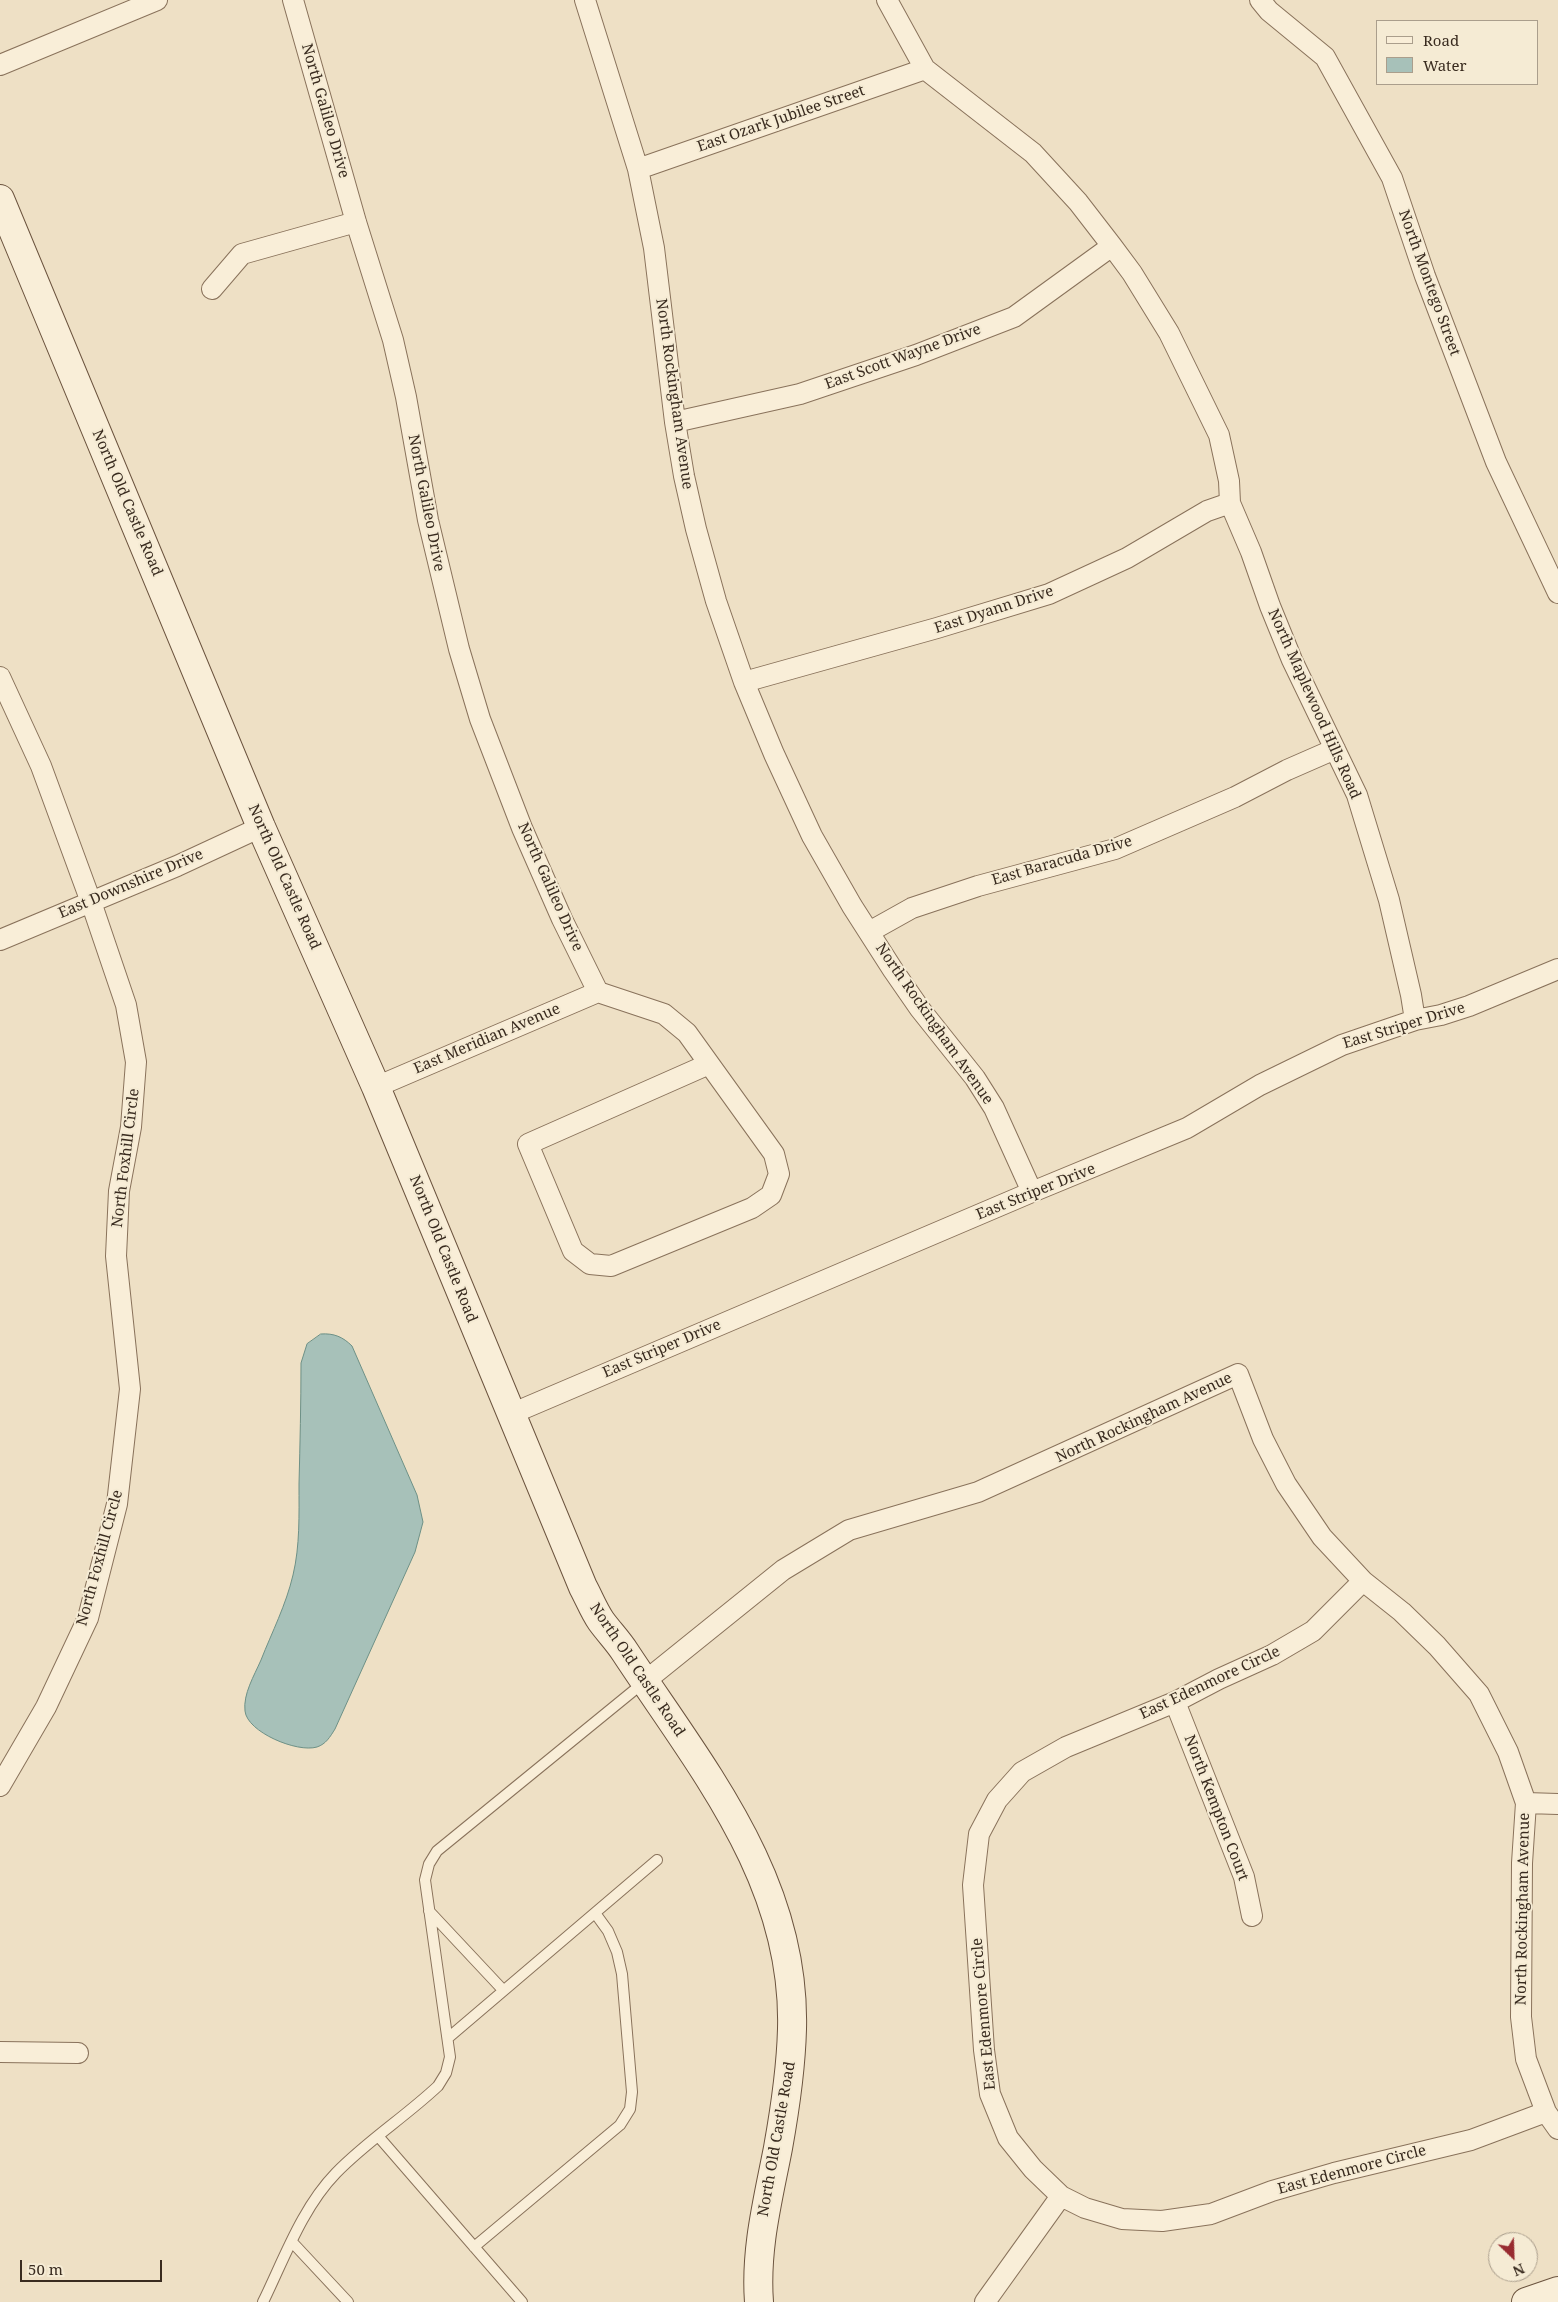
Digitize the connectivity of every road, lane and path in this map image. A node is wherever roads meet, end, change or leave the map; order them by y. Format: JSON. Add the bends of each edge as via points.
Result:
{"nodes":[{"id":1,"x":158,"y":0,"type":"edge"},
{"id":2,"x":293,"y":0,"type":"edge"},
{"id":3,"x":585,"y":0,"type":"edge"},
{"id":4,"x":887,"y":0,"type":"edge"},
{"id":5,"x":1260,"y":0,"type":"edge"},
{"id":6,"x":0,"y":65,"type":"edge"},
{"id":7,"x":925,"y":69,"type":"junction"},
{"id":8,"x":638,"y":169,"type":"junction"},
{"id":9,"x":0,"y":198,"type":"edge"},
{"id":10,"x":356,"y":222,"type":"junction"},
{"id":11,"x":1112,"y":246,"type":"junction"},
{"id":12,"x":212,"y":289,"type":"dead end"},
{"id":13,"x":674,"y":422,"type":"junction"},
{"id":14,"x":1230,"y":503,"type":"junction"},
{"id":15,"x":1558,"y":593,"type":"edge"},
{"id":16,"x":0,"y":677,"type":"edge"},
{"id":17,"x":744,"y":682,"type":"junction"},
{"id":18,"x":1335,"y":749,"type":"junction"},
{"id":19,"x":261,"y":827,"type":"junction"},
{"id":20,"x":91,"y":902,"type":"junction"},
{"id":21,"x":869,"y":932,"type":"junction"},
{"id":22,"x":0,"y":940,"type":"edge"},
{"id":23,"x":1558,"y":969,"type":"edge"},
{"id":24,"x":598,"y":992,"type":"junction"},
{"id":25,"x":1415,"y":1020,"type":"junction"},
{"id":26,"x":709,"y":1064,"type":"junction"},
{"id":27,"x":376,"y":1087,"type":"junction"},
{"id":28,"x":1032,"y":1192,"type":"junction"},
{"id":29,"x":511,"y":1414,"type":"junction"},
{"id":30,"x":1363,"y":1581,"type":"junction"},
{"id":31,"x":644,"y":1682,"type":"junction"},
{"id":32,"x":1175,"y":1702,"type":"junction"},
{"id":33,"x":0,"y":1786,"type":"edge"},
{"id":34,"x":1526,"y":1803,"type":"junction"},
{"id":35,"x":1558,"y":1804,"type":"edge"},
{"id":36,"x":657,"y":1860,"type":"dead end"},
{"id":37,"x":428,"y":1910,"type":"junction"},
{"id":38,"x":594,"y":1913,"type":"junction"},
{"id":39,"x":1252,"y":1916,"type":"dead end"},
{"id":40,"x":503,"y":1990,"type":"junction"},
{"id":41,"x":448,"y":2038,"type":"junction"},
{"id":42,"x":0,"y":2052,"type":"edge"},
{"id":43,"x":78,"y":2053,"type":"dead end"},
{"id":44,"x":1546,"y":2112,"type":"junction"},
{"id":45,"x":1558,"y":2129,"type":"edge"},
{"id":46,"x":378,"y":2136,"type":"junction"},
{"id":47,"x":1061,"y":2196,"type":"junction"},
{"id":48,"x":292,"y":2242,"type":"junction"},
{"id":49,"x":474,"y":2247,"type":"junction"},
{"id":50,"x":1558,"y":2291,"type":"edge"},
{"id":51,"x":263,"y":2302,"type":"edge"},
{"id":52,"x":348,"y":2302,"type":"edge"},
{"id":53,"x":522,"y":2302,"type":"edge"},
{"id":54,"x":759,"y":2302,"type":"edge"},
{"id":55,"x":985,"y":2302,"type":"edge"},
{"id":56,"x":1526,"y":2302,"type":"edge"}],
"edges":[{"from":1,"to":6,"type":"street"},
{"from":2,"to":10,"type":"street","name":"North Galileo Drive"},
{"from":3,"to":8,"type":"street","name":"North Rockingham Avenue"},
{"from":4,"to":7,"type":"street","name":"North Maplewood Hills Road"},
{"from":5,"to":15,"type":"street","name":"North Montego Street","via":[[1325,57],[1392,178],[1425,276],[1496,462]]},
{"from":7,"to":8,"type":"street","name":"East Ozark Jubilee Street"},
{"from":7,"to":11,"type":"street","name":"North Maplewood Hills Road","via":[[1033,153],[1078,202]]},
{"from":8,"to":13,"type":"street","name":"North Rockingham Avenue","via":[[654,248]]},
{"from":9,"to":19,"type":"street","name":"North Old Castle Road"},
{"from":10,"to":12,"type":"street","via":[[242,254]]},
{"from":10,"to":24,"type":"street","name":"North Galileo Drive","via":[[393,340],[430,529],[480,719],[522,828]]},
{"from":11,"to":13,"type":"street","name":"East Scott Wayne Drive","via":[[1014,317],[916,355],[800,394]]},
{"from":11,"to":14,"type":"street","name":"North Maplewood Hills Road","via":[[1169,333],[1219,435]]},
{"from":13,"to":17,"type":"street","name":"North Rockingham Avenue","via":[[696,529]]},
{"from":14,"to":17,"type":"street","name":"East Dyann Drive","via":[[1207,511],[1127,558],[1049,594]]},
{"from":14,"to":18,"type":"street","name":"North Maplewood Hills Road","via":[[1292,660]]},
{"from":16,"to":20,"type":"street","name":"North Foxhill Circle","via":[[41,766]]},
{"from":17,"to":21,"type":"street","name":"North Rockingham Avenue","via":[[812,836]]},
{"from":18,"to":21,"type":"street","name":"East Baracuda Drive","via":[[1235,797],[1115,848],[912,908]]},
{"from":18,"to":25,"type":"street","name":"North Maplewood Hills Road","via":[[1357,795],[1374,848]]},
{"from":19,"to":20,"type":"street","name":"East Downshire Drive"},
{"from":19,"to":27,"type":"street","name":"North Old Castle Road"},
{"from":20,"to":22,"type":"street","name":"East Downshire Drive"},
{"from":20,"to":33,"type":"street","name":"North Foxhill Circle","via":[[126,1005],[136,1062],[131,1127],[119,1191],[116,1256],[130,1389],[117,1504],[88,1618],[46,1707]]},
{"from":21,"to":28,"type":"street","name":"North Rockingham Avenue","via":[[920,1009],[994,1108]]},
{"from":23,"to":25,"type":"street","name":"East Striper Drive","via":[[1469,1006]]},
{"from":24,"to":26,"type":"street","via":[[664,1014],[687,1033]]},
{"from":24,"to":27,"type":"street","name":"East Meridian Avenue"},
{"from":25,"to":28,"type":"street","name":"East Striper Drive","via":[[1334,1049],[1260,1084],[1187,1128]]},
{"from":26,"to":26,"type":"street","via":[[774,1154],[780,1174],[771,1195],[752,1208],[611,1266],[590,1264],[573,1251],[528,1144]]},
{"from":27,"to":29,"type":"street","name":"North Old Castle Road"},
{"from":28,"to":29,"type":"street","name":"East Striper Drive"},
{"from":29,"to":31,"type":"street","name":"North Old Castle Road","via":[[583,1587],[600,1620]]},
{"from":30,"to":31,"type":"street","name":"North Rockingham Avenue","via":[[1322,1537],[1286,1484],[1238,1374],[978,1492],[849,1530],[782,1570]]},
{"from":30,"to":32,"type":"street","name":"East Edenmore Circle","via":[[1313,1631],[1272,1655]]},
{"from":30,"to":34,"type":"street","name":"North Rockingham Avenue","via":[[1437,1646],[1479,1694],[1508,1752]]},
{"from":31,"to":37,"type":"lane","via":[[437,1851],[425,1880]]},
{"from":31,"to":54,"type":"street","name":"North Old Castle Road","via":[[719,1792],[745,1838],[765,1880],[779,1925],[790,1979],[790,2075],[764,2210],[756,2273]]},
{"from":32,"to":39,"type":"street","name":"North Kempton Court","via":[[1244,1877]]},
{"from":32,"to":47,"type":"street","name":"East Edenmore Circle","via":[[1066,1746],[1022,1772],[997,1800],[978,1834],[973,1885],[990,2094],[1008,2138]]},
{"from":34,"to":35,"type":"street"},
{"from":34,"to":44,"type":"street","name":"North Rockingham Avenue","via":[[1520,2017],[1526,2059]]},
{"from":36,"to":38,"type":"lane"},
{"from":37,"to":40,"type":"lane"},
{"from":37,"to":41,"type":"lane"},
{"from":38,"to":40,"type":"lane"},
{"from":38,"to":49,"type":"lane","via":[[618,1952],[632,2092],[630,2109],[620,2125]]},
{"from":40,"to":41,"type":"lane"},
{"from":41,"to":46,"type":"lane","via":[[450,2058],[438,2086]]},
{"from":42,"to":43,"type":"street"},
{"from":44,"to":45,"type":"street","name":"North Rockingham Avenue"},
{"from":44,"to":47,"type":"street","name":"East Edenmore Circle","via":[[1471,2140],[1334,2173],[1272,2191],[1211,2214],[1162,2221],[1122,2219],[1085,2208]]},
{"from":46,"to":48,"type":"lane","via":[[320,2192]]},
{"from":46,"to":49,"type":"lane"},
{"from":47,"to":55,"type":"street"},
{"from":48,"to":51,"type":"lane"},
{"from":48,"to":52,"type":"lane"},
{"from":49,"to":53,"type":"lane"},
{"from":50,"to":56,"type":"street"}]}
